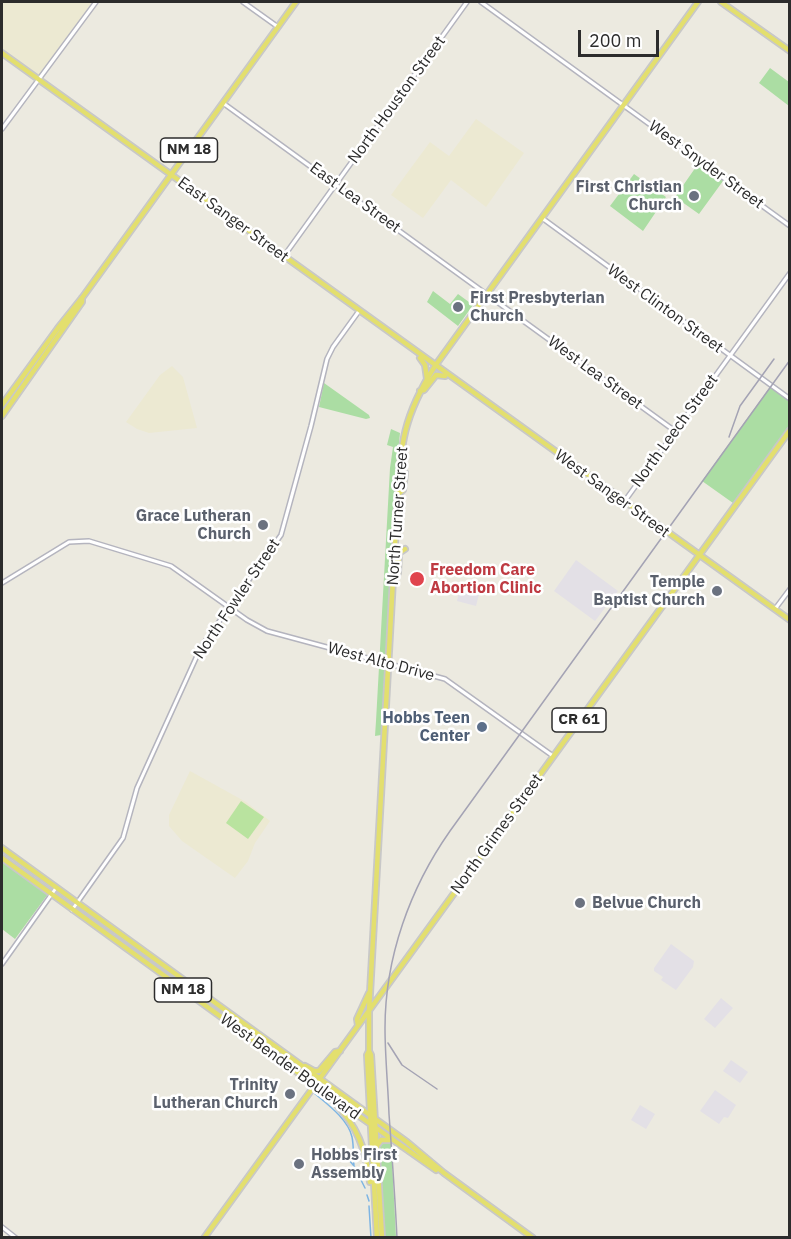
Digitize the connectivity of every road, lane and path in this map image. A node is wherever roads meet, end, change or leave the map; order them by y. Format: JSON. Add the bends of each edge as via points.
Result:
{"nodes":[{"id":1,"x":96,"y":2,"type":"edge"},
{"id":2,"x":243,"y":2,"type":"edge"},
{"id":3,"x":296,"y":2,"type":"edge"},
{"id":4,"x":467,"y":2,"type":"edge"},
{"id":5,"x":481,"y":2,"type":"edge"},
{"id":6,"x":698,"y":2,"type":"edge"},
{"id":7,"x":721,"y":2,"type":"edge"},
{"id":8,"x":278,"y":27,"type":"junction"},
{"id":9,"x":789,"y":51,"type":"edge"},
{"id":10,"x":2,"y":53,"type":"edge"},
{"id":11,"x":39,"y":80,"type":"junction"},
{"id":12,"x":223,"y":103,"type":"junction"},
{"id":13,"x":623,"y":105,"type":"junction"},
{"id":14,"x":2,"y":129,"type":"edge"},
{"id":15,"x":171,"y":175,"type":"junction"},
{"id":16,"x":336,"y":184,"type":"junction"},
{"id":17,"x":542,"y":218,"type":"junction"},
{"id":18,"x":789,"y":226,"type":"edge"},
{"id":19,"x":284,"y":256,"type":"junction"},
{"id":20,"x":789,"y":273,"type":"edge"},
{"id":21,"x":487,"y":294,"type":"junction"},
{"id":22,"x":82,"y":298,"type":"junction"},
{"id":23,"x":359,"y":311,"type":"junction"},
{"id":24,"x":400,"y":341,"type":"junction"},
{"id":25,"x":730,"y":356,"type":"junction"},
{"id":26,"x":435,"y":366,"type":"junction"},
{"id":27,"x":427,"y":379,"type":"junction"},
{"id":28,"x":455,"y":380,"type":"junction"},
{"id":29,"x":420,"y":391,"type":"junction"},
{"id":30,"x":789,"y":399,"type":"edge"},
{"id":31,"x":2,"y":405,"type":"edge"},
{"id":32,"x":2,"y":416,"type":"edge"},
{"id":33,"x":789,"y":430,"type":"edge"},
{"id":34,"x":675,"y":431,"type":"junction"},
{"id":35,"x":405,"y":473,"type":"dead end"},
{"id":36,"x":398,"y":494,"type":"junction"},
{"id":37,"x":624,"y":502,"type":"junction"},
{"id":38,"x":405,"y":549,"type":"dead end"},
{"id":39,"x":699,"y":555,"type":"junction"},
{"id":40,"x":394,"y":579,"type":"junction"},
{"id":41,"x":2,"y":582,"type":"edge"},
{"id":42,"x":789,"y":589,"type":"edge"},
{"id":43,"x":229,"y":607,"type":"junction"},
{"id":44,"x":775,"y":609,"type":"junction"},
{"id":45,"x":789,"y":620,"type":"edge"},
{"id":46,"x":388,"y":663,"type":"junction"},
{"id":47,"x":553,"y":756,"type":"junction"},
{"id":48,"x":2,"y":848,"type":"edge"},
{"id":49,"x":2,"y":858,"type":"edge"},
{"id":50,"x":56,"y":888,"type":"junction"},
{"id":51,"x":51,"y":895,"type":"junction"},
{"id":52,"x":77,"y":904,"type":"junction"},
{"id":53,"x":72,"y":910,"type":"junction"},
{"id":54,"x":2,"y":964,"type":"edge"},
{"id":55,"x":370,"y":988,"type":"junction"},
{"id":56,"x":383,"y":992,"type":"junction"},
{"id":57,"x":369,"y":1011,"type":"junction"},
{"id":58,"x":357,"y":1027,"type":"junction"},
{"id":59,"x":368,"y":1032,"type":"junction"},
{"id":60,"x":273,"y":1046,"type":"junction"},
{"id":61,"x":340,"y":1051,"type":"junction"},
{"id":62,"x":369,"y":1051,"type":"junction"},
{"id":63,"x":268,"y":1052,"type":"junction"},
{"id":64,"x":294,"y":1061,"type":"junction"},
{"id":65,"x":319,"y":1080,"type":"junction"},
{"id":66,"x":315,"y":1085,"type":"junction"},
{"id":67,"x":326,"y":1093,"type":"junction"},
{"id":68,"x":368,"y":1095,"type":"junction"},
{"id":69,"x":354,"y":1105,"type":"junction"},
{"id":70,"x":369,"y":1116,"type":"junction"},
{"id":71,"x":374,"y":1120,"type":"junction"},
{"id":72,"x":369,"y":1124,"type":"junction"},
{"id":73,"x":375,"y":1128,"type":"junction"},
{"id":74,"x":398,"y":1144,"type":"junction"},
{"id":75,"x":376,"y":1147,"type":"junction"},
{"id":76,"x":444,"y":1173,"type":"junction"},
{"id":77,"x":374,"y":1192,"type":"junction"},
{"id":78,"x":2,"y":1227,"type":"edge"},
{"id":79,"x":16,"y":1238,"type":"edge"},
{"id":80,"x":204,"y":1238,"type":"edge"},
{"id":81,"x":376,"y":1238,"type":"edge"},
{"id":82,"x":382,"y":1238,"type":"edge"},
{"id":83,"x":533,"y":1238,"type":"edge"}],
"edges":[{"from":1,"to":11,"type":"street"},
{"from":2,"to":8,"type":"street"},
{"from":3,"to":8,"type":"main road","number":"NM 18"},
{"from":4,"to":16,"type":"street","name":"North Houston Street"},
{"from":5,"to":13,"type":"street","name":"West Snyder Street"},
{"from":6,"to":13,"type":"main road","name":"North Turner Street"},
{"from":7,"to":9,"type":"main road"},
{"from":8,"to":12,"type":"main road","number":"NM 18"},
{"from":10,"to":11,"type":"main road","name":"East Sanger Street"},
{"from":11,"to":14,"type":"street"},
{"from":11,"to":15,"type":"main road","name":"East Sanger Street"},
{"from":12,"to":15,"type":"main road","number":"NM 18"},
{"from":12,"to":16,"type":"street","name":"East Lea Street"},
{"from":13,"to":17,"type":"main road","name":"North Turner Street"},
{"from":13,"to":18,"type":"street","name":"West Snyder Street"},
{"from":15,"to":19,"type":"main road","name":"East Sanger Street"},
{"from":15,"to":22,"type":"main road","number":"NM 18"},
{"from":16,"to":19,"type":"street","name":"North Houston Street"},
{"from":16,"to":21,"type":"street","name":"East Lea Street"},
{"from":17,"to":21,"type":"main road","name":"North Turner Street"},
{"from":17,"to":25,"type":"street","name":"West Clinton Street"},
{"from":19,"to":23,"type":"main road","name":"East Sanger Street"},
{"from":20,"to":25,"type":"street","name":"North Leech Street"},
{"from":21,"to":26,"type":"main road","name":"North Turner Street"},
{"from":21,"to":34,"type":"street","name":"West Lea Street"},
{"from":22,"to":31,"type":"main road","number":"NM 18"},
{"from":22,"to":32,"type":"main road","number":"NM 18"},
{"from":23,"to":24,"type":"main road","name":"East Sanger Street"},
{"from":23,"to":43,"type":"street","name":"North Fowler Street","via":[[327,359],[281,535]]},
{"from":24,"to":26,"type":"main road","name":"East Sanger Street"},
{"from":24,"to":27,"type":"main road","via":[[423,360]]},
{"from":25,"to":30,"type":"street","name":"West Clinton Street"},
{"from":25,"to":34,"type":"street","name":"North Leech Street"},
{"from":26,"to":27,"type":"main road","name":"North Turner Street"},
{"from":26,"to":28,"type":"main road","name":"West Sanger Street"},
{"from":27,"to":29,"type":"main road","name":"North Turner Street"},
{"from":28,"to":29,"type":"main road","via":[[439,374]]},
{"from":28,"to":37,"type":"main road","name":"West Sanger Street"},
{"from":29,"to":36,"type":"main road","name":"North Turner Street","via":[[404,434]]},
{"from":33,"to":39,"type":"main road","name":"North Grimes Street","number":"CR 61"},
{"from":34,"to":37,"type":"street","name":"North Leech Street"},
{"from":35,"to":36,"type":"main road","via":[[403,490]]},
{"from":36,"to":40,"type":"main road","name":"North Turner Street"},
{"from":37,"to":39,"type":"main road","name":"West Sanger Street"},
{"from":38,"to":40,"type":"main road","via":[[399,553]]},
{"from":39,"to":44,"type":"main road","name":"West Sanger Street"},
{"from":39,"to":47,"type":"main road","name":"North Grimes Street","number":"CR 61"},
{"from":40,"to":46,"type":"main road","name":"North Turner Street"},
{"from":41,"to":43,"type":"street","name":"West Alto Drive","via":[[69,542],[82,540],[154,559],[178,570]]},
{"from":42,"to":44,"type":"street"},
{"from":43,"to":46,"type":"street","name":"West Alto Drive","via":[[267,631]]},
{"from":43,"to":52,"type":"street","name":"North Fowler Street","via":[[201,647],[157,741],[132,801],[123,838]]},
{"from":44,"to":45,"type":"main road","name":"West Sanger Street"},
{"from":46,"to":47,"type":"street","name":"West Alto Drive","via":[[446,680]]},
{"from":46,"to":55,"type":"main road","name":"North Turner Street"},
{"from":47,"to":56,"type":"main road","name":"North Grimes Street","number":"CR 61"},
{"from":48,"to":50,"type":"main road","number":"NM 18"},
{"from":49,"to":51,"type":"main road","number":"NM 18"},
{"from":50,"to":51,"type":"street"},
{"from":50,"to":52,"type":"main road","name":"West Bender Boulevard","number":"NM 18"},
{"from":51,"to":53,"type":"main road","name":"West Bender Boulevard","number":"NM 18"},
{"from":51,"to":54,"type":"street"},
{"from":52,"to":53,"type":"street","name":"North Fowler Street"},
{"from":52,"to":60,"type":"main road","name":"West Bender Boulevard","number":"NM 18"},
{"from":53,"to":63,"type":"main road","name":"West Bender Boulevard","number":"NM 18"},
{"from":55,"to":56,"type":"main road"},
{"from":55,"to":57,"type":"main road","name":"North Turner Street"},
{"from":55,"to":58,"type":"main road"},
{"from":56,"to":57,"type":"main road","name":"North Grimes Street","number":"CR 61"},
{"from":57,"to":58,"type":"main road","name":"North Grimes Street","number":"CR 61"},
{"from":57,"to":59,"type":"main road","name":"North Turner Street"},
{"from":58,"to":59,"type":"main road"},
{"from":58,"to":61,"type":"main road","name":"North Grimes Street","number":"CR 61"},
{"from":59,"to":62,"type":"main road","name":"North Turner Street"},
{"from":60,"to":63,"type":"main road"},
{"from":60,"to":64,"type":"main road","name":"West Bender Boulevard","number":"NM 18"},
{"from":61,"to":64,"type":"main road","via":[[334,1052],[316,1071]]},
{"from":61,"to":65,"type":"main road","name":"North Grimes Street","number":"CR 61"},
{"from":62,"to":68,"type":"main road","name":"North Turner Street"},
{"from":62,"to":71,"type":"main road","name":"North Turner Street"},
{"from":63,"to":66,"type":"main road","name":"West Bender Boulevard","number":"NM 18"},
{"from":64,"to":65,"type":"main road","name":"West Bender Boulevard","number":"NM 18"},
{"from":65,"to":66,"type":"main road","name":"North Grimes Street","number":"CR 61"},
{"from":65,"to":69,"type":"main road","name":"West Bender Boulevard","number":"NM 18"},
{"from":66,"to":67,"type":"main road","name":"West Bender Boulevard","number":"NM 18"},
{"from":66,"to":80,"type":"main road","name":"North Grimes Street","number":"CR 61"},
{"from":67,"to":72,"type":"main road","name":"West Bender Boulevard","number":"NM 18"},
{"from":67,"to":77,"type":"main road","via":[[357,1132]]},
{"from":68,"to":69,"type":"main road","via":[[365,1103]]},
{"from":68,"to":70,"type":"main road","name":"North Turner Street"},
{"from":69,"to":70,"type":"main road","name":"West Bender Boulevard","number":"NM 18"},
{"from":70,"to":71,"type":"main road","name":"West Bender Boulevard","number":"NM 18"},
{"from":70,"to":72,"type":"main road","name":"North Turner Street"},
{"from":71,"to":73,"type":"main road","name":"North Turner Street"},
{"from":71,"to":76,"type":"main road","name":"West Bender Boulevard"},
{"from":72,"to":73,"type":"main road","name":"West Bender Boulevard"},
{"from":72,"to":77,"type":"main road","name":"North Turner Street"},
{"from":73,"to":74,"type":"main road","name":"West Bender Boulevard"},
{"from":73,"to":75,"type":"main road","name":"North Turner Street"},
{"from":74,"to":75,"type":"main road","via":[[384,1139]]},
{"from":74,"to":76,"type":"main road","name":"West Bender Boulevard"},
{"from":75,"to":82,"type":"main road","name":"North Turner Street"},
{"from":76,"to":83,"type":"main road","name":"West Bender Boulevard"},
{"from":77,"to":81,"type":"main road"},
{"from":78,"to":79,"type":"street"}]}
